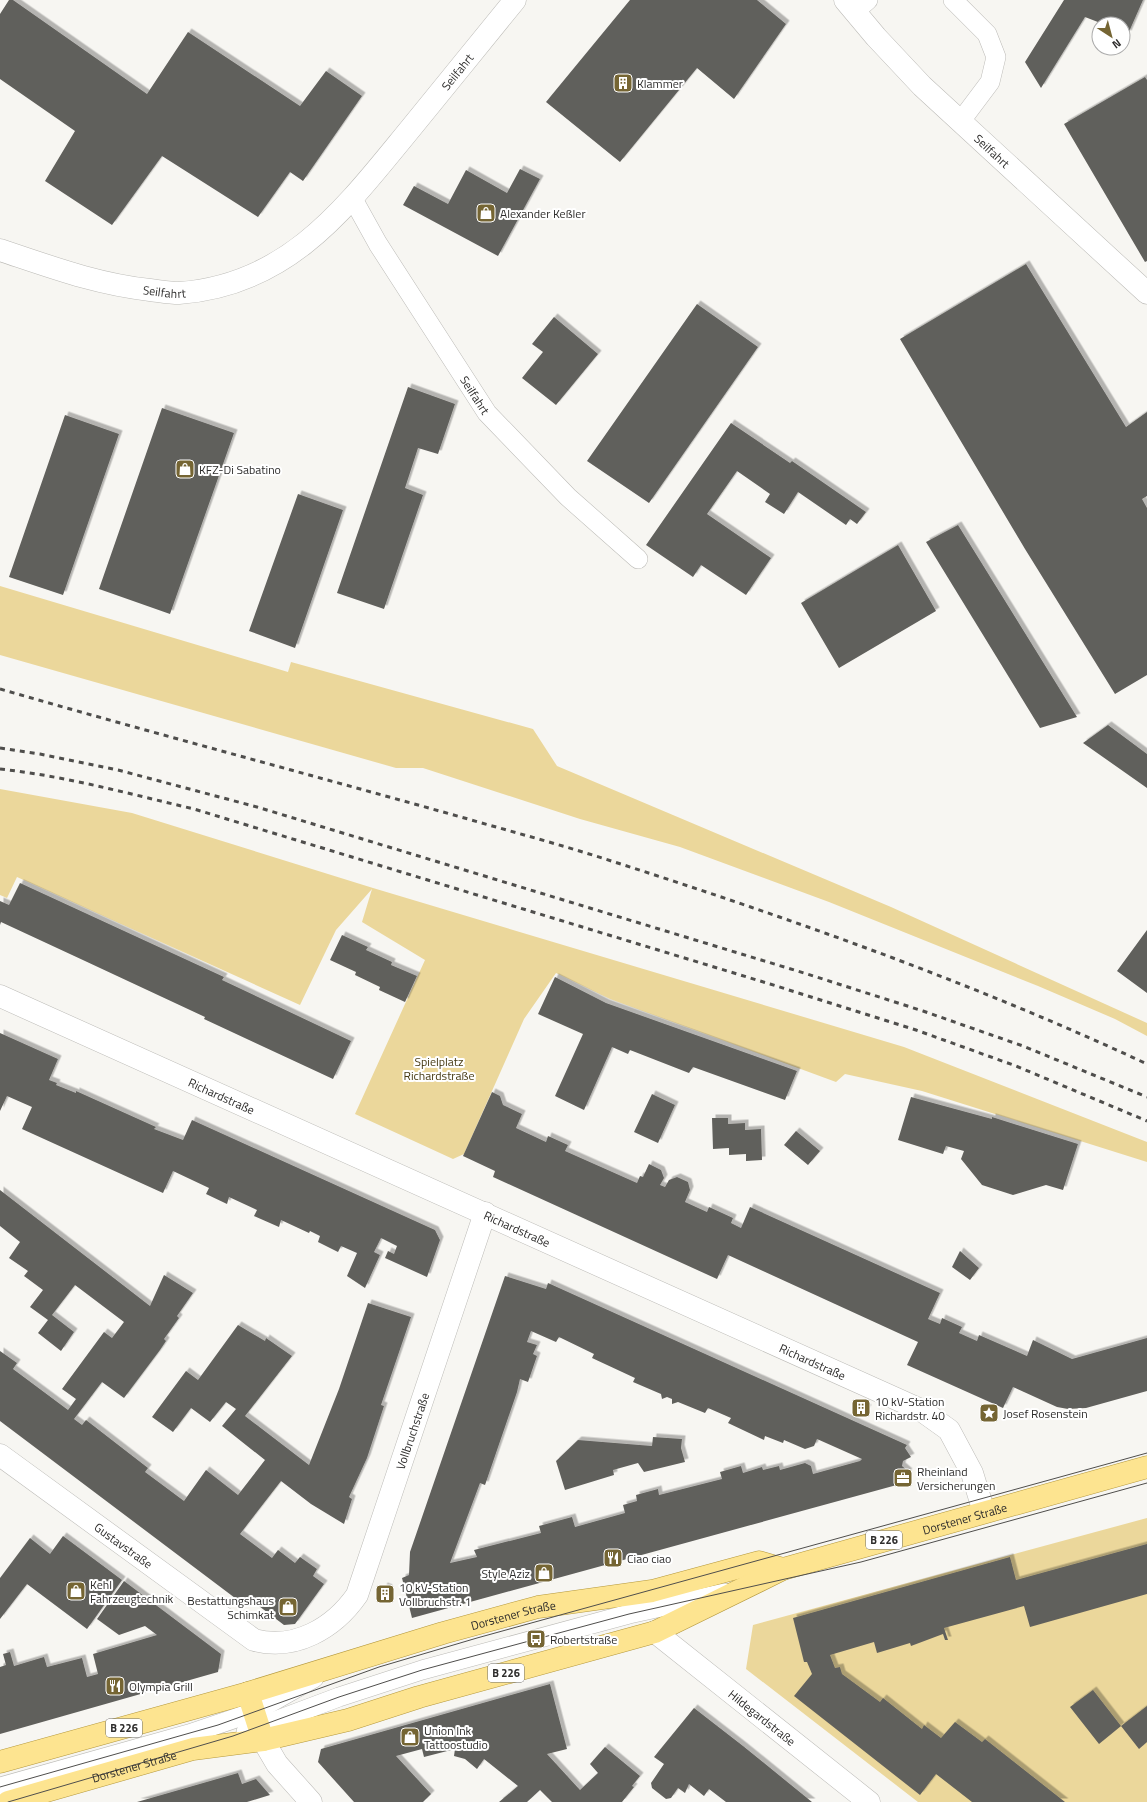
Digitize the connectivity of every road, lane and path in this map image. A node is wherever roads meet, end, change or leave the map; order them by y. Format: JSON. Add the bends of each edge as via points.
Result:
{"nodes":[{"id":1,"x":515,"y":0,"type":"edge"},
{"id":2,"x":953,"y":0,"type":"edge"},
{"id":3,"x":856,"y":4,"type":"edge"},
{"id":4,"x":960,"y":122,"type":"junction"},
{"id":5,"x":353,"y":199,"type":"junction"},
{"id":6,"x":0,"y":250,"type":"edge"},
{"id":7,"x":1147,"y":293,"type":"edge"},
{"id":8,"x":638,"y":559,"type":"dead end"},
{"id":9,"x":0,"y":996,"type":"edge"},
{"id":10,"x":485,"y":1213,"type":"junction"},
{"id":11,"x":0,"y":1455,"type":"edge"},
{"id":12,"x":1147,"y":1467,"type":"edge"},
{"id":13,"x":984,"y":1512,"type":"junction"},
{"id":14,"x":783,"y":1569,"type":"junction"},
{"id":15,"x":742,"y":1589,"type":"junction"},
{"id":16,"x":655,"y":1632,"type":"junction"},
{"id":17,"x":316,"y":1633,"type":"joint"},
{"id":18,"x":256,"y":1718,"type":"junction"},
{"id":19,"x":0,"y":1762,"type":"edge"},
{"id":20,"x":0,"y":1787,"type":"edge"},
{"id":21,"x":8,"y":1802,"type":"edge"},
{"id":22,"x":310,"y":1802,"type":"edge"},
{"id":23,"x":869,"y":1802,"type":"edge"}],
"edges":[{"from":1,"to":5,"type":"street","name":"Seilfahrt"},
{"from":2,"to":4,"type":"lane","via":[[987,34],[996,57],[990,82]]},
{"from":3,"to":4,"type":"street","name":"Seilfahrt","via":[[922,86]]},
{"from":4,"to":7,"type":"street","name":"Seilfahrt"},
{"from":5,"to":6,"type":"street","name":"Seilfahrt","via":[[286,258],[246,278],[217,287],[178,293],[118,286],[82,278]]},
{"from":5,"to":8,"type":"lane","name":"Seilfahrt","via":[[378,244],[488,413],[568,497]]},
{"from":9,"to":10,"type":"street","name":"Richardstraße"},
{"from":10,"to":13,"type":"street","name":"Richardstraße","via":[[921,1410],[949,1430],[972,1473]]},
{"from":10,"to":17,"type":"street","name":"Vollbruchstraße","via":[[357,1595],[338,1618]]},
{"from":11,"to":17,"type":"street","name":"Gustavstraße","via":[[254,1640],[281,1643],[299,1640]]},
{"from":12,"to":13,"type":"main road","name":"Dorstener Straße","number":"B 226"},
{"from":13,"to":14,"type":"main road","name":"Dorstener Straße","number":"B 226"},
{"from":14,"to":15,"type":"main road","name":"Dorstener Straße","number":"B 226"},
{"from":14,"to":18,"type":"main road","name":"Dorstener Straße","number":"B 226","via":[[759,1562],[652,1591],[538,1607],[443,1633],[331,1669]]},
{"from":15,"to":16,"type":"main road","name":"Dorstener Straße","number":"B 226"},
{"from":15,"to":18,"type":"lane","via":[[630,1614],[422,1670],[339,1697]]},
{"from":16,"to":18,"type":"main road","name":"Dorstener Straße","number":"B 226","via":[[419,1697],[348,1720]]},
{"from":16,"to":23,"type":"street","name":"Hildegardstraße"},
{"from":18,"to":19,"type":"main road","name":"Dorstener Straße","number":"B 226"},
{"from":18,"to":20,"type":"lane","via":[[188,1734]]},
{"from":18,"to":21,"type":"main road","name":"Dorstener Straße","number":"B 226","via":[[193,1749]]},
{"from":18,"to":22,"type":"street","via":[[277,1764]]}]}
